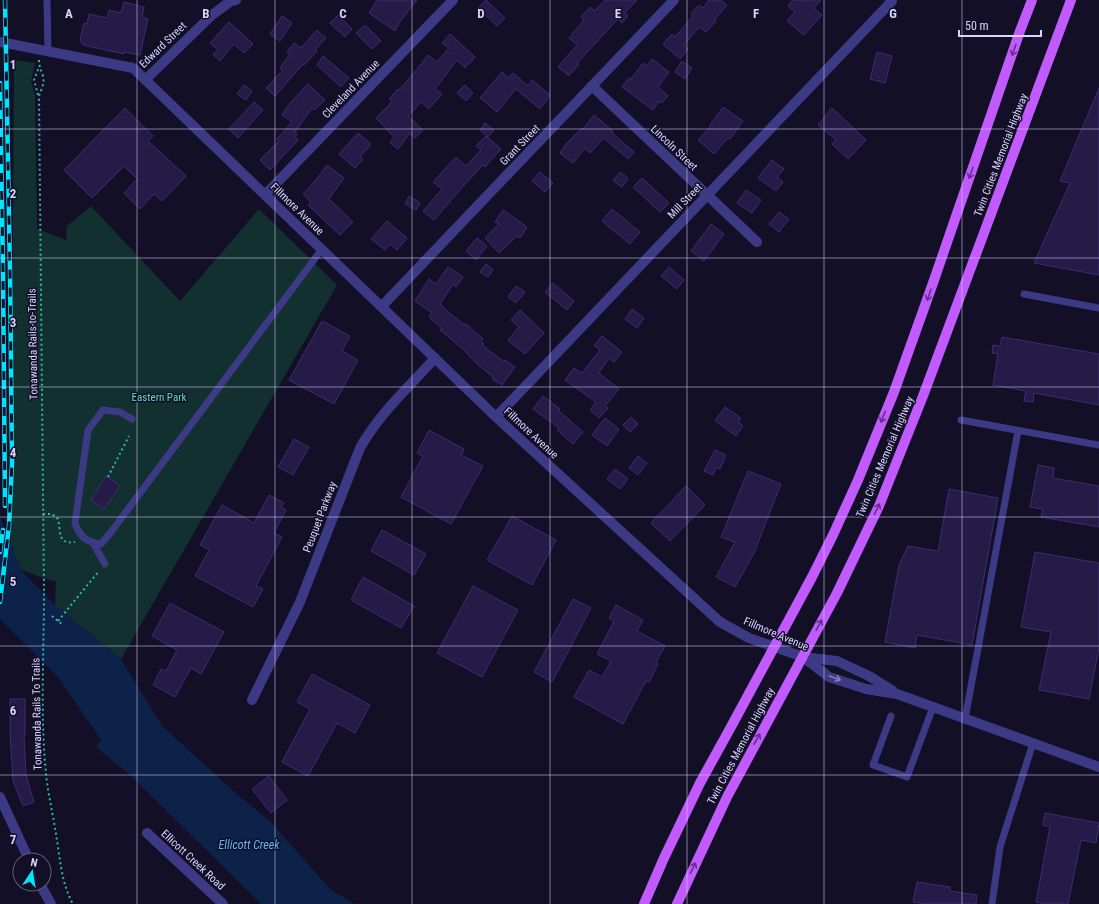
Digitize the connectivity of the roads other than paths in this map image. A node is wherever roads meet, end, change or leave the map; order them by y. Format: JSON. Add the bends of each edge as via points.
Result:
{"nodes":[{"id":1,"x":47,"y":0,"type":"edge"},
{"id":2,"x":236,"y":0,"type":"edge"},
{"id":3,"x":453,"y":0,"type":"edge"},
{"id":4,"x":674,"y":0,"type":"edge"},
{"id":5,"x":1032,"y":0,"type":"edge"},
{"id":6,"x":1071,"y":0,"type":"edge"},
{"id":7,"x":891,"y":1,"type":"edge"},
{"id":8,"x":0,"y":42,"type":"edge"},
{"id":9,"x":48,"y":51,"type":"junction"},
{"id":10,"x":146,"y":80,"type":"junction"},
{"id":11,"x":592,"y":86,"type":"junction"},
{"id":12,"x":266,"y":195,"type":"junction"},
{"id":13,"x":707,"y":196,"type":"junction"},
{"id":14,"x":757,"y":242,"type":"dead end"},
{"id":15,"x":322,"y":249,"type":"junction"},
{"id":16,"x":1024,"y":294,"type":"dead end"},
{"id":17,"x":382,"y":306,"type":"junction"},
{"id":18,"x":1099,"y":308,"type":"edge"},
{"id":19,"x":435,"y":358,"type":"junction"},
{"id":20,"x":496,"y":417,"type":"junction"},
{"id":21,"x":132,"y":419,"type":"dead end"},
{"id":22,"x":961,"y":420,"type":"dead end"},
{"id":23,"x":1018,"y":430,"type":"junction"},
{"id":24,"x":1099,"y":445,"type":"edge"},
{"id":25,"x":93,"y":543,"type":"junction"},
{"id":26,"x":105,"y":564,"type":"road end"},
{"id":27,"x":774,"y":647,"type":"junction"},
{"id":28,"x":803,"y":657,"type":"junction"},
{"id":29,"x":897,"y":694,"type":"junction"},
{"id":30,"x":252,"y":700,"type":"dead end"},
{"id":31,"x":933,"y":707,"type":"junction"},
{"id":32,"x":891,"y":716,"type":"dead end"},
{"id":33,"x":965,"y":719,"type":"junction"},
{"id":34,"x":1033,"y":743,"type":"junction"},
{"id":35,"x":1099,"y":766,"type":"edge"},
{"id":36,"x":0,"y":797,"type":"edge"},
{"id":37,"x":147,"y":833,"type":"dead end"},
{"id":38,"x":25,"y":852,"type":"edge"},
{"id":39,"x":44,"y":892,"type":"edge"},
{"id":40,"x":51,"y":904,"type":"edge"},
{"id":41,"x":223,"y":904,"type":"edge"},
{"id":42,"x":644,"y":904,"type":"edge"},
{"id":43,"x":677,"y":904,"type":"edge"},
{"id":44,"x":992,"y":904,"type":"edge"}],
"edges":[{"from":1,"to":9,"type":"lane"},
{"from":2,"to":10,"type":"street","name":"Edward Street","via":[[212,14]]},
{"from":3,"to":12,"type":"street","name":"Cleveland Avenue"},
{"from":4,"to":11,"type":"street","name":"Grant Street"},
{"from":5,"to":27,"type":"main road","name":"Twin Cities Memorial Highway","one_way":true,"via":[[894,392],[833,535]]},
{"from":28,"to":6,"type":"main road","name":"Twin Cities Memorial Highway","one_way":true,"via":[[882,499]]},
{"from":7,"to":13,"type":"street","name":"Mill Street"},
{"from":8,"to":9,"type":"street","name":"Fillmore Avenue"},
{"from":9,"to":10,"type":"street","name":"Fillmore Avenue","via":[[133,68]]},
{"from":10,"to":12,"type":"street","name":"Fillmore Avenue"},
{"from":11,"to":13,"type":"street","name":"Lincoln Street"},
{"from":11,"to":17,"type":"street","name":"Grant Street"},
{"from":12,"to":15,"type":"street","name":"Fillmore Avenue"},
{"from":13,"to":14,"type":"street","name":"Lincoln Street"},
{"from":13,"to":20,"type":"street","name":"Mill Street"},
{"from":15,"to":17,"type":"street","name":"Fillmore Avenue"},
{"from":15,"to":25,"type":"lane","via":[[111,532],[101,544]]},
{"from":16,"to":18,"type":"lane"},
{"from":17,"to":19,"type":"street","name":"Fillmore Avenue"},
{"from":19,"to":20,"type":"street","name":"Fillmore Avenue"},
{"from":19,"to":30,"type":"street","name":"Peuquet Parkway","via":[[380,418],[360,448],[300,602]]},
{"from":20,"to":27,"type":"street","name":"Fillmore Avenue","via":[[720,622],[749,638]]},
{"from":21,"to":25,"type":"lane","via":[[120,412],[103,410],[88,430],[75,524],[80,535]]},
{"from":22,"to":23,"type":"lane"},
{"from":23,"to":24,"type":"lane"},
{"from":23,"to":33,"type":"lane"},
{"from":25,"to":26,"type":"lane"},
{"from":27,"to":28,"type":"street","name":"Fillmore Avenue"},
{"from":27,"to":42,"type":"main road","name":"Twin Cities Memorial Highway","via":[[700,782]]},
{"from":28,"to":29,"type":"street","via":[[837,661],[870,676]]},
{"from":28,"to":29,"type":"street","name":"Fillmore Avenue","one_way":true,"via":[[829,677],[866,689]]},
{"from":43,"to":28,"type":"main road","name":"Twin Cities Memorial Highway","one_way":true,"via":[[727,797]]},
{"from":29,"to":31,"type":"street","name":"Fillmore Avenue"},
{"from":31,"to":32,"type":"lane","via":[[907,777],[873,765]]},
{"from":31,"to":33,"type":"street","name":"Fillmore Avenue"},
{"from":33,"to":34,"type":"street","name":"Fillmore Avenue"},
{"from":34,"to":35,"type":"street","name":"Fillmore Avenue"},
{"from":34,"to":44,"type":"lane","via":[[1000,847]]},
{"from":36,"to":38,"type":"street"},
{"from":37,"to":41,"type":"street","name":"Ellicott Creek Road"},
{"from":39,"to":40,"type":"street"}]}
